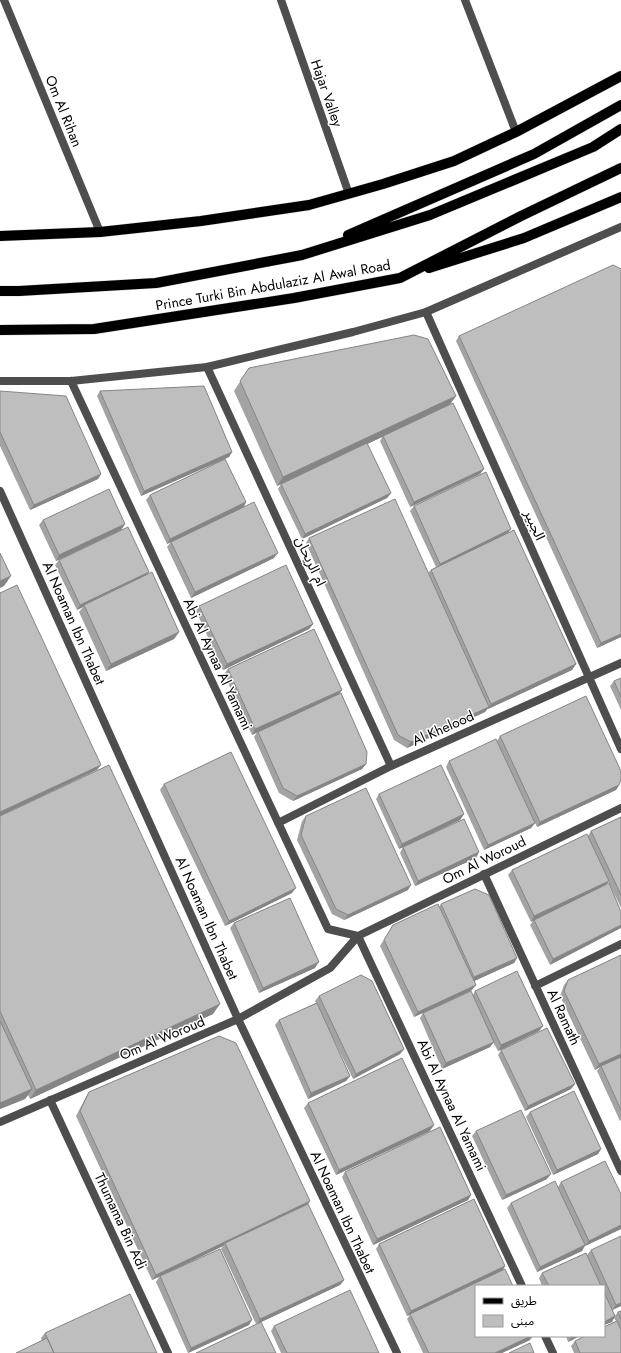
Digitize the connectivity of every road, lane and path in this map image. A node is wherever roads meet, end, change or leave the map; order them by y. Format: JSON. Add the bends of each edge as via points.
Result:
{"nodes":[{"id":1,"x":4,"y":0,"type":"edge"},
{"id":2,"x":281,"y":0,"type":"edge"},
{"id":3,"x":464,"y":0,"type":"edge"},
{"id":4,"x":621,"y":76,"type":"edge"},
{"id":5,"x":621,"y":105,"type":"edge"},
{"id":6,"x":621,"y":130,"type":"edge"},
{"id":7,"x":516,"y":132,"type":"junction"},
{"id":8,"x":621,"y":168,"type":"edge"},
{"id":9,"x":349,"y":194,"type":"junction"},
{"id":10,"x":621,"y":197,"type":"edge"},
{"id":11,"x":621,"y":227,"type":"edge"},
{"id":12,"x":100,"y":232,"type":"junction"},
{"id":13,"x":0,"y":236,"type":"edge"},
{"id":14,"x":302,"y":255,"type":"junction"},
{"id":15,"x":400,"y":278,"type":"junction"},
{"id":16,"x":0,"y":291,"type":"edge"},
{"id":17,"x":426,"y":312,"type":"junction"},
{"id":18,"x":0,"y":330,"type":"edge"},
{"id":19,"x":207,"y":367,"type":"junction"},
{"id":20,"x":0,"y":381,"type":"edge"},
{"id":21,"x":71,"y":381,"type":"junction"},
{"id":22,"x":0,"y":491,"type":"edge"},
{"id":23,"x":621,"y":663,"type":"edge"},
{"id":24,"x":589,"y":677,"type":"junction"},
{"id":25,"x":621,"y":749,"type":"edge"},
{"id":26,"x":391,"y":766,"type":"junction"},
{"id":27,"x":621,"y":808,"type":"edge"},
{"id":28,"x":278,"y":823,"type":"junction"},
{"id":29,"x":484,"y":874,"type":"junction"},
{"id":30,"x":358,"y":936,"type":"junction"},
{"id":31,"x":621,"y":944,"type":"edge"},
{"id":32,"x":535,"y":986,"type":"junction"},
{"id":33,"x":238,"y":1019,"type":"junction"},
{"id":34,"x":50,"y":1100,"type":"junction"},
{"id":35,"x":0,"y":1122,"type":"edge"},
{"id":36,"x":621,"y":1171,"type":"edge"},
{"id":37,"x":522,"y":1285,"type":"edge"},
{"id":38,"x":545,"y":1337,"type":"edge"},
{"id":39,"x":168,"y":1353,"type":"edge"},
{"id":40,"x":397,"y":1353,"type":"edge"},
{"id":41,"x":553,"y":1353,"type":"edge"}],
"edges":[{"from":1,"to":12,"type":"street","name":"Om Al Rihan"},
{"from":2,"to":9,"type":"street","name":"Hajar Valley"},
{"from":3,"to":7,"type":"street"},
{"from":4,"to":7,"type":"main road"},
{"from":5,"to":14,"type":"main road","via":[[534,154]]},
{"from":6,"to":14,"type":"main road","name":"Prince Turki Bin Abdulaziz Al Awal Road","via":[[593,147],[430,215]]},
{"from":7,"to":9,"type":"main road","via":[[454,161]]},
{"from":8,"to":15,"type":"main road","name":"Prince Turki Bin Abdulaziz Al Awal Road"},
{"from":9,"to":12,"type":"main road","via":[[309,205],[201,221]]},
{"from":10,"to":15,"type":"main road","via":[[524,238]]},
{"from":11,"to":17,"type":"street"},
{"from":12,"to":13,"type":"main road"},
{"from":14,"to":16,"type":"main road","name":"Prince Turki Bin Abdulaziz Al Awal Road","via":[[156,283]]},
{"from":15,"to":18,"type":"main road","name":"Prince Turki Bin Abdulaziz Al Awal Road","via":[[294,298],[94,329]]},
{"from":17,"to":19,"type":"street"},
{"from":17,"to":24,"type":"street","name":"الجبير"},
{"from":19,"to":21,"type":"street"},
{"from":19,"to":26,"type":"street","name":"ام الريحان"},
{"from":20,"to":21,"type":"street"},
{"from":21,"to":28,"type":"street","name":"Abi Al Aynaa Al Yamami"},
{"from":22,"to":33,"type":"street","name":"Al Noaman Ibn Thabet"},
{"from":23,"to":24,"type":"street","name":"Al Khelood"},
{"from":24,"to":25,"type":"street","name":"الجبير"},
{"from":24,"to":26,"type":"street","name":"Al Khelood"},
{"from":26,"to":28,"type":"street","name":"Al Khelood"},
{"from":27,"to":29,"type":"street","name":"Om Al Woroud"},
{"from":28,"to":30,"type":"street","name":"Abi Al Aynaa Al Yamami","via":[[328,929]]},
{"from":29,"to":30,"type":"street","name":"Om Al Woroud"},
{"from":29,"to":32,"type":"street","name":"Al Ramath"},
{"from":30,"to":33,"type":"street","name":"Om Al Woroud","via":[[330,968]]},
{"from":30,"to":37,"type":"street","name":"Abi Al Aynaa Al Yamami"},
{"from":31,"to":32,"type":"street"},
{"from":32,"to":36,"type":"street","name":"Al Ramath"},
{"from":33,"to":34,"type":"street","name":"Om Al Woroud"},
{"from":33,"to":40,"type":"street","name":"Al Noaman Ibn Thabet"},
{"from":34,"to":35,"type":"street","name":"Om Al Woroud"},
{"from":34,"to":39,"type":"street","name":"Thumama Bin Adi"},
{"from":38,"to":41,"type":"street"}]}
